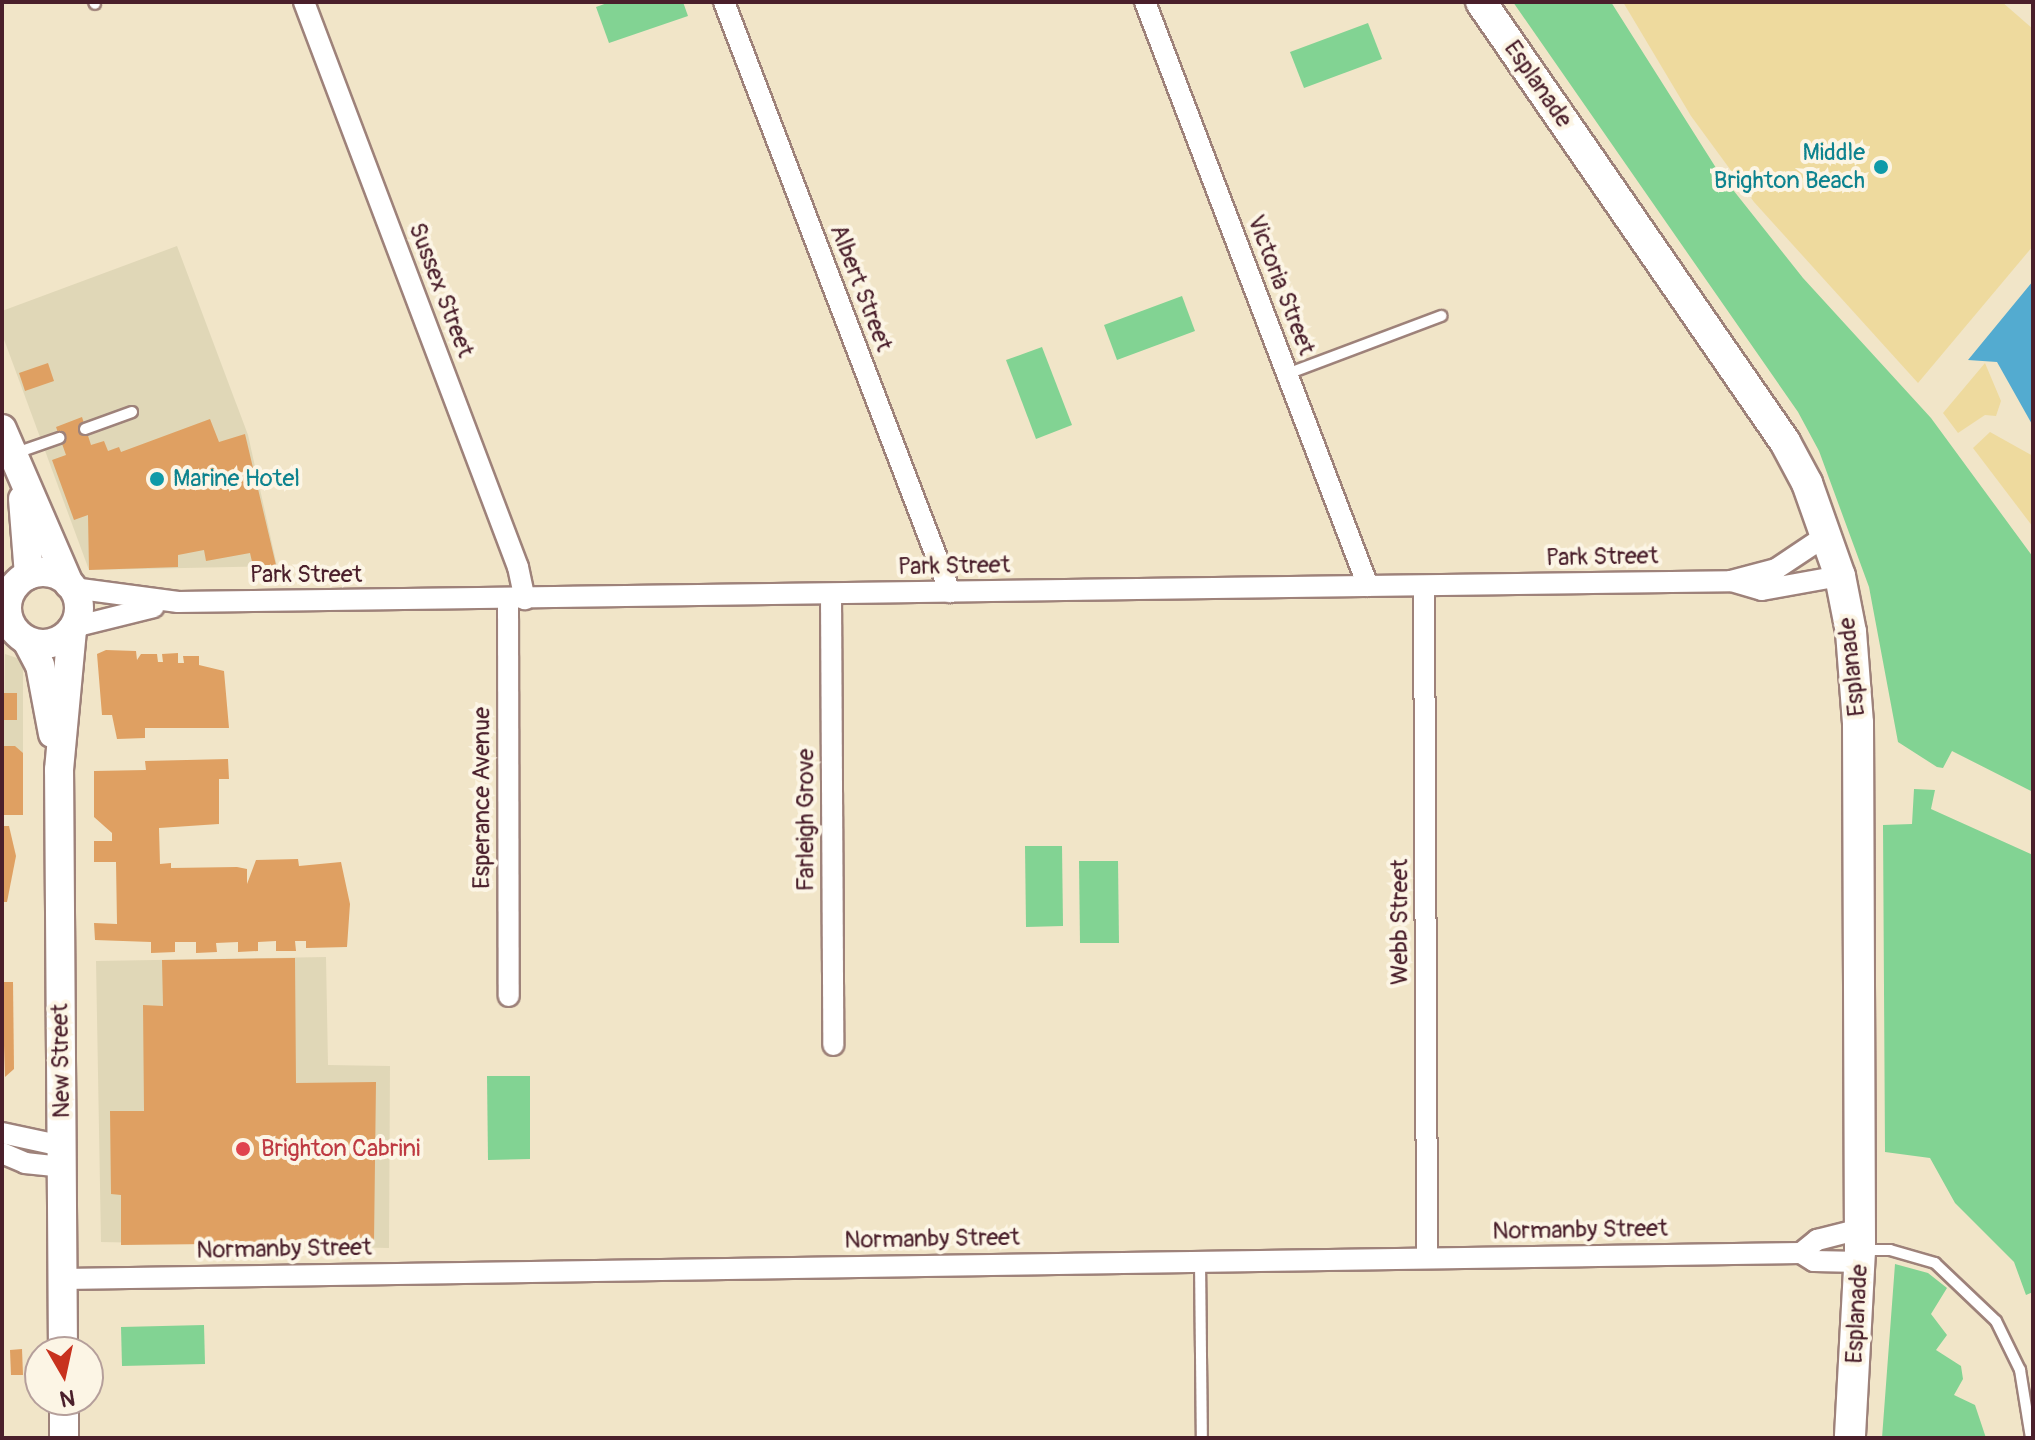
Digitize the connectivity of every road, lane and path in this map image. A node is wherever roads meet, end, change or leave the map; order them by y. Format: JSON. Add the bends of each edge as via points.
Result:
{"nodes":[{"id":1,"x":304,"y":2,"type":"edge"},
{"id":2,"x":724,"y":2,"type":"edge"},
{"id":3,"x":1145,"y":2,"type":"edge"},
{"id":4,"x":1481,"y":2,"type":"edge"},
{"id":5,"x":1441,"y":316,"type":"dead end"},
{"id":6,"x":1287,"y":374,"type":"junction"},
{"id":7,"x":132,"y":412,"type":"dead end"},
{"id":8,"x":85,"y":429,"type":"dead end"},
{"id":9,"x":59,"y":438,"type":"dead end"},
{"id":10,"x":7,"y":442,"type":"edge"},
{"id":11,"x":22,"y":482,"type":"junction"},
{"id":12,"x":1827,"y":535,"type":"junction"},
{"id":13,"x":1840,"y":576,"type":"junction"},
{"id":14,"x":1731,"y":581,"type":"junction"},
{"id":15,"x":71,"y":586,"type":"junction"},
{"id":16,"x":1368,"y":586,"type":"junction"},
{"id":17,"x":1424,"y":586,"type":"junction"},
{"id":18,"x":10,"y":592,"type":"edge"},
{"id":19,"x":950,"y":592,"type":"junction"},
{"id":20,"x":831,"y":594,"type":"junction"},
{"id":21,"x":516,"y":599,"type":"junction"},
{"id":22,"x":178,"y":602,"type":"junction"},
{"id":23,"x":73,"y":628,"type":"junction"},
{"id":24,"x":16,"y":638,"type":"edge"},
{"id":25,"x":59,"y":770,"type":"junction"},
{"id":26,"x":509,"y":996,"type":"dead end"},
{"id":27,"x":833,"y":1045,"type":"dead end"},
{"id":28,"x":2,"y":1133,"type":"edge"},
{"id":29,"x":2,"y":1153,"type":"edge"},
{"id":30,"x":62,"y":1156,"type":"junction"},
{"id":31,"x":1860,"y":1247,"type":"junction"},
{"id":32,"x":1801,"y":1253,"type":"junction"},
{"id":33,"x":1427,"y":1258,"type":"junction"},
{"id":34,"x":1200,"y":1260,"type":"junction"},
{"id":35,"x":63,"y":1279,"type":"junction"},
{"id":36,"x":63,"y":1336,"type":"edge"},
{"id":37,"x":64,"y":1416,"type":"edge"},
{"id":38,"x":64,"y":1438,"type":"edge"},
{"id":39,"x":1202,"y":1438,"type":"edge"},
{"id":40,"x":1850,"y":1438,"type":"edge"},
{"id":41,"x":2031,"y":1438,"type":"edge"}],
"edges":[{"from":1,"to":21,"type":"street","name":"Sussex Street","via":[[518,567]]},
{"from":2,"to":19,"type":"street","name":"Albert Street"},
{"from":3,"to":6,"type":"street","name":"Victoria Street"},
{"from":4,"to":12,"type":"main road","name":"Esplanade","via":[[1771,420],[1807,483]]},
{"from":5,"to":6,"type":"lane"},
{"from":6,"to":16,"type":"street","name":"Victoria Street"},
{"from":7,"to":8,"type":"lane"},
{"from":9,"to":10,"type":"lane"},
{"from":10,"to":11,"type":"main road"},
{"from":11,"to":15,"type":"main road"},
{"from":11,"to":18,"type":"main road"},
{"from":12,"to":13,"type":"main road","name":"Esplanade"},
{"from":12,"to":14,"type":"street","name":"Park Street","via":[[1776,569]]},
{"from":13,"to":14,"type":"street","name":"Park Street","via":[[1762,590]]},
{"from":13,"to":31,"type":"main road","name":"Esplanade","via":[[1851,632],[1858,723]]},
{"from":14,"to":17,"type":"street","name":"Park Street"},
{"from":15,"to":18,"type":"main road","via":[[51,573]]},
{"from":15,"to":22,"type":"street","name":"Park Street"},
{"from":15,"to":23,"type":"main road","via":[[79,607]]},
{"from":16,"to":17,"type":"street","name":"Park Street"},
{"from":16,"to":19,"type":"street","name":"Park Street"},
{"from":17,"to":33,"type":"street","name":"Webb Street"},
{"from":18,"to":24,"type":"main road"},
{"from":19,"to":20,"type":"street","name":"Park Street"},
{"from":20,"to":21,"type":"street","name":"Park Street"},
{"from":20,"to":27,"type":"street","name":"Farleigh Grove"},
{"from":21,"to":22,"type":"street","name":"Park Street"},
{"from":21,"to":26,"type":"street","name":"Esperance Avenue"},
{"from":22,"to":23,"type":"street","name":"Park Street"},
{"from":23,"to":24,"type":"main road","via":[[55,643]]},
{"from":23,"to":25,"type":"main road","name":"New Street"},
{"from":24,"to":25,"type":"main road","name":"New Street","via":[[43,678]]},
{"from":25,"to":30,"type":"main road","name":"New Street"},
{"from":28,"to":30,"type":"street"},
{"from":29,"to":30,"type":"street","via":[[25,1163]]},
{"from":30,"to":35,"type":"main road","name":"New Street"},
{"from":31,"to":32,"type":"street","name":"Normanby Street","via":[[1814,1261]]},
{"from":31,"to":32,"type":"street","name":"Normanby Street","via":[[1817,1240]]},
{"from":31,"to":40,"type":"main road","name":"Esplanade"},
{"from":31,"to":41,"type":"lane","via":[[1925,1257],[1960,1282],[1996,1321],[2015,1354]]},
{"from":32,"to":33,"type":"street","name":"Normanby Street"},
{"from":33,"to":34,"type":"street","name":"Normanby Street"},
{"from":34,"to":35,"type":"street","name":"Normanby Street"},
{"from":34,"to":39,"type":"lane"},
{"from":35,"to":36,"type":"main road","name":"New Street"},
{"from":37,"to":38,"type":"main road"}]}
